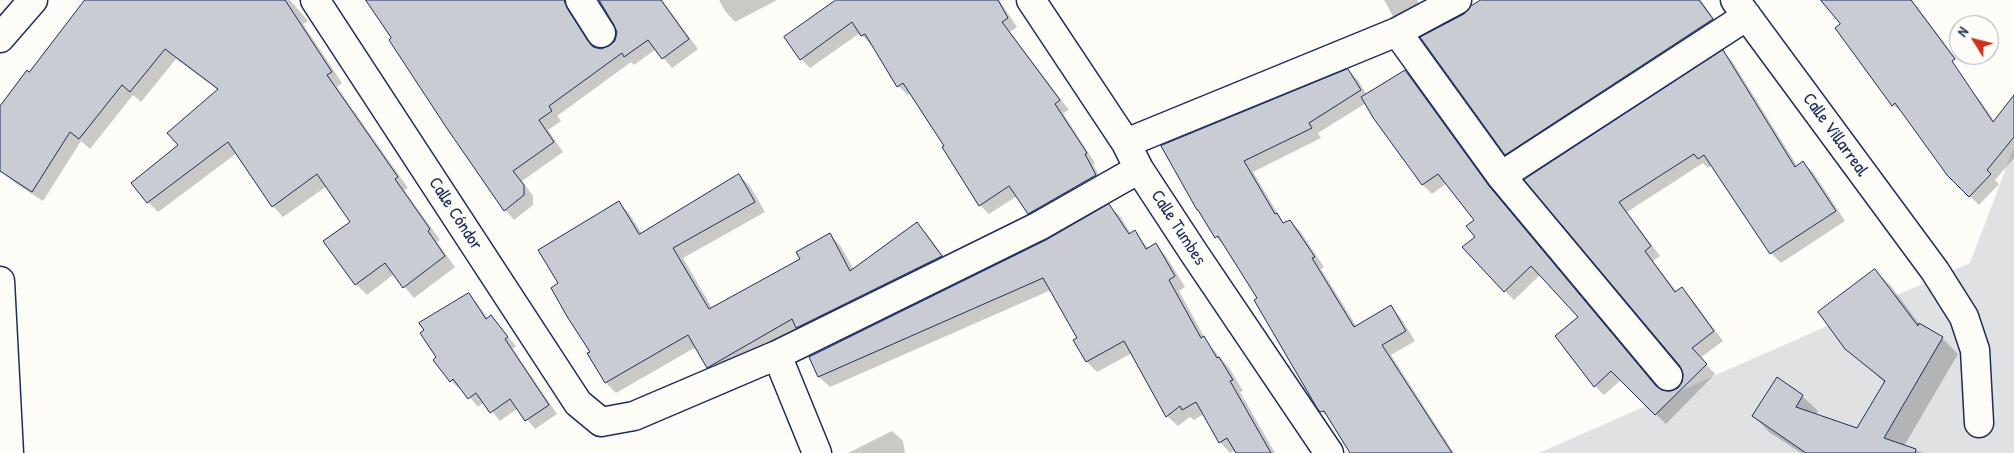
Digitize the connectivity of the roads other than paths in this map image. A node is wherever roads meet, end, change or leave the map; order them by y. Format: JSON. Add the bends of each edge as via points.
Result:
{"nodes":[{"id":1,"x":33,"y":0,"type":"edge"},
{"id":2,"x":315,"y":0,"type":"edge"},
{"id":3,"x":580,"y":0,"type":"edge"},
{"id":4,"x":1031,"y":0,"type":"edge"},
{"id":5,"x":1457,"y":0,"type":"edge"},
{"id":6,"x":1741,"y":8,"type":"edge"},
{"id":7,"x":1397,"y":32,"type":"junction"},
{"id":8,"x":601,"y":33,"type":"dead end"},
{"id":9,"x":0,"y":38,"type":"edge"},
{"id":10,"x":1126,"y":143,"type":"junction"},
{"id":11,"x":1139,"y":169,"type":"junction"},
{"id":12,"x":1501,"y":176,"type":"junction"},
{"id":13,"x":0,"y":281,"type":"edge"},
{"id":14,"x":777,"y":355,"type":"junction"},
{"id":15,"x":1668,"y":376,"type":"dead end"},
{"id":16,"x":1979,"y":422,"type":"dead end"},
{"id":17,"x":9,"y":453,"type":"edge"},
{"id":18,"x":817,"y":453,"type":"edge"},
{"id":19,"x":1328,"y":453,"type":"edge"}],
"edges":[{"from":1,"to":9,"type":"street"},
{"from":2,"to":14,"type":"street","name":"Calle Cóndor","via":[[578,403],[601,422],[634,416]]},
{"from":3,"to":8,"type":"street"},
{"from":4,"to":10,"type":"street","name":"Calle Tumbes"},
{"from":5,"to":7,"type":"street"},
{"from":6,"to":12,"type":"street"},
{"from":6,"to":16,"type":"street","name":"Calle Villarreal","via":[[1934,271],[1964,317],[1975,350]]},
{"from":7,"to":10,"type":"street"},
{"from":7,"to":12,"type":"street"},
{"from":10,"to":11,"type":"street","name":"Calle Tumbes"},
{"from":11,"to":14,"type":"street","via":[[1039,226]]},
{"from":11,"to":19,"type":"street","name":"Calle Tumbes"},
{"from":12,"to":15,"type":"street"},
{"from":13,"to":17,"type":"street"},
{"from":14,"to":18,"type":"street"}]}
